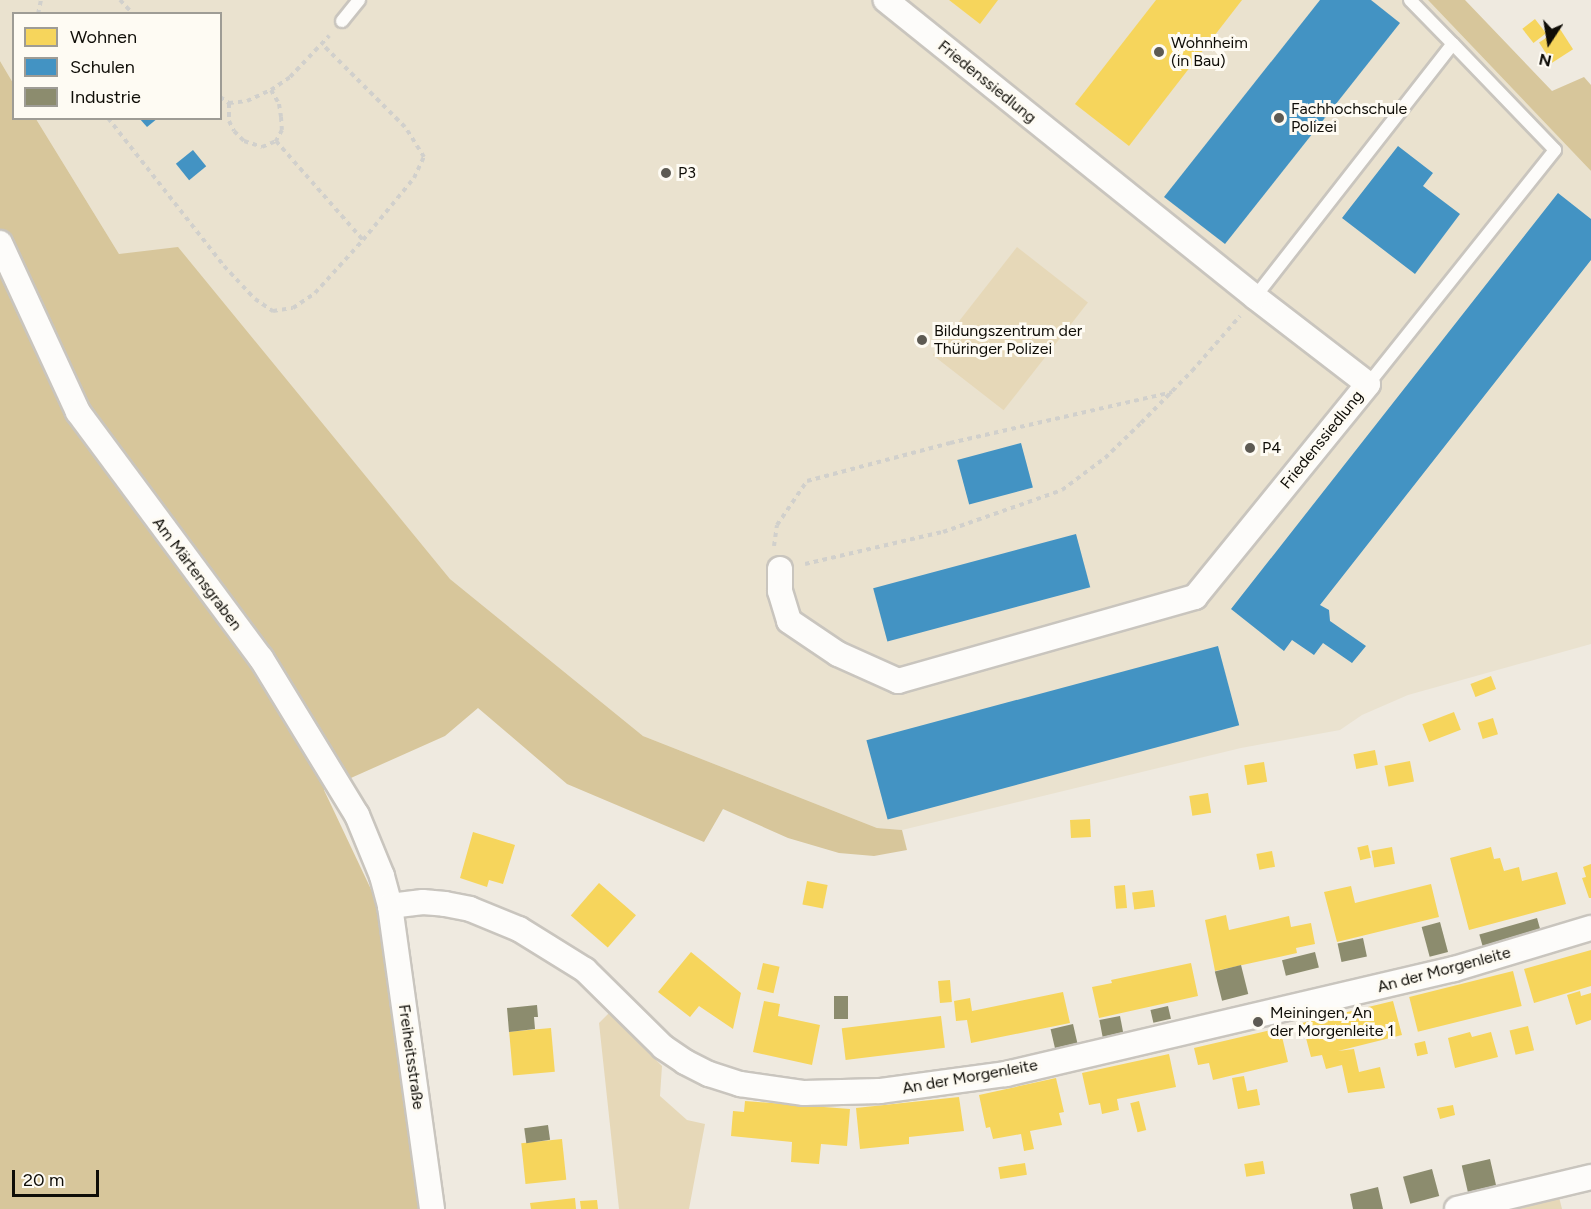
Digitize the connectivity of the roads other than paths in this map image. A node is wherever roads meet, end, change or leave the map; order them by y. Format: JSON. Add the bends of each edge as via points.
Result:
{"nodes":[{"id":1,"x":359,"y":0,"type":"edge"},
{"id":2,"x":885,"y":0,"type":"edge"},
{"id":3,"x":1410,"y":0,"type":"edge"},
{"id":4,"x":342,"y":21,"type":"road end"},
{"id":5,"x":1453,"y":44,"type":"junction"},
{"id":6,"x":0,"y":243,"type":"edge"},
{"id":7,"x":1255,"y":297,"type":"junction"},
{"id":8,"x":1368,"y":384,"type":"junction"},
{"id":9,"x":780,"y":569,"type":"road end"},
{"id":10,"x":390,"y":906,"type":"junction"},
{"id":11,"x":1591,"y":928,"type":"edge"},
{"id":12,"x":1591,"y":1177,"type":"edge"},
{"id":13,"x":432,"y":1209,"type":"edge"},
{"id":14,"x":1457,"y":1209,"type":"edge"}],
"edges":[{"from":1,"to":4,"type":"lane"},
{"from":2,"to":7,"type":"street","name":"Friedenssiedlung"},
{"from":3,"to":5,"type":"lane"},
{"from":5,"to":7,"type":"lane"},
{"from":5,"to":8,"type":"lane","via":[[1555,150]]},
{"from":6,"to":10,"type":"street","name":"Am Märtensgraben","via":[[78,412],[261,658],[304,725],[357,814]]},
{"from":7,"to":8,"type":"street","name":"Friedenssiedlung"},
{"from":8,"to":9,"type":"street","name":"Friedenssiedlung","via":[[1195,597],[898,681],[838,654],[789,621],[780,591]]},
{"from":10,"to":11,"type":"street","name":"An der Morgenleite","via":[[445,904],[470,909],[519,929],[585,970],[663,1047],[685,1062],[740,1084],[804,1093],[901,1089],[1006,1074],[1454,969]]},
{"from":10,"to":13,"type":"street","name":"Freiheitsstraße"},
{"from":12,"to":14,"type":"street"}]}
